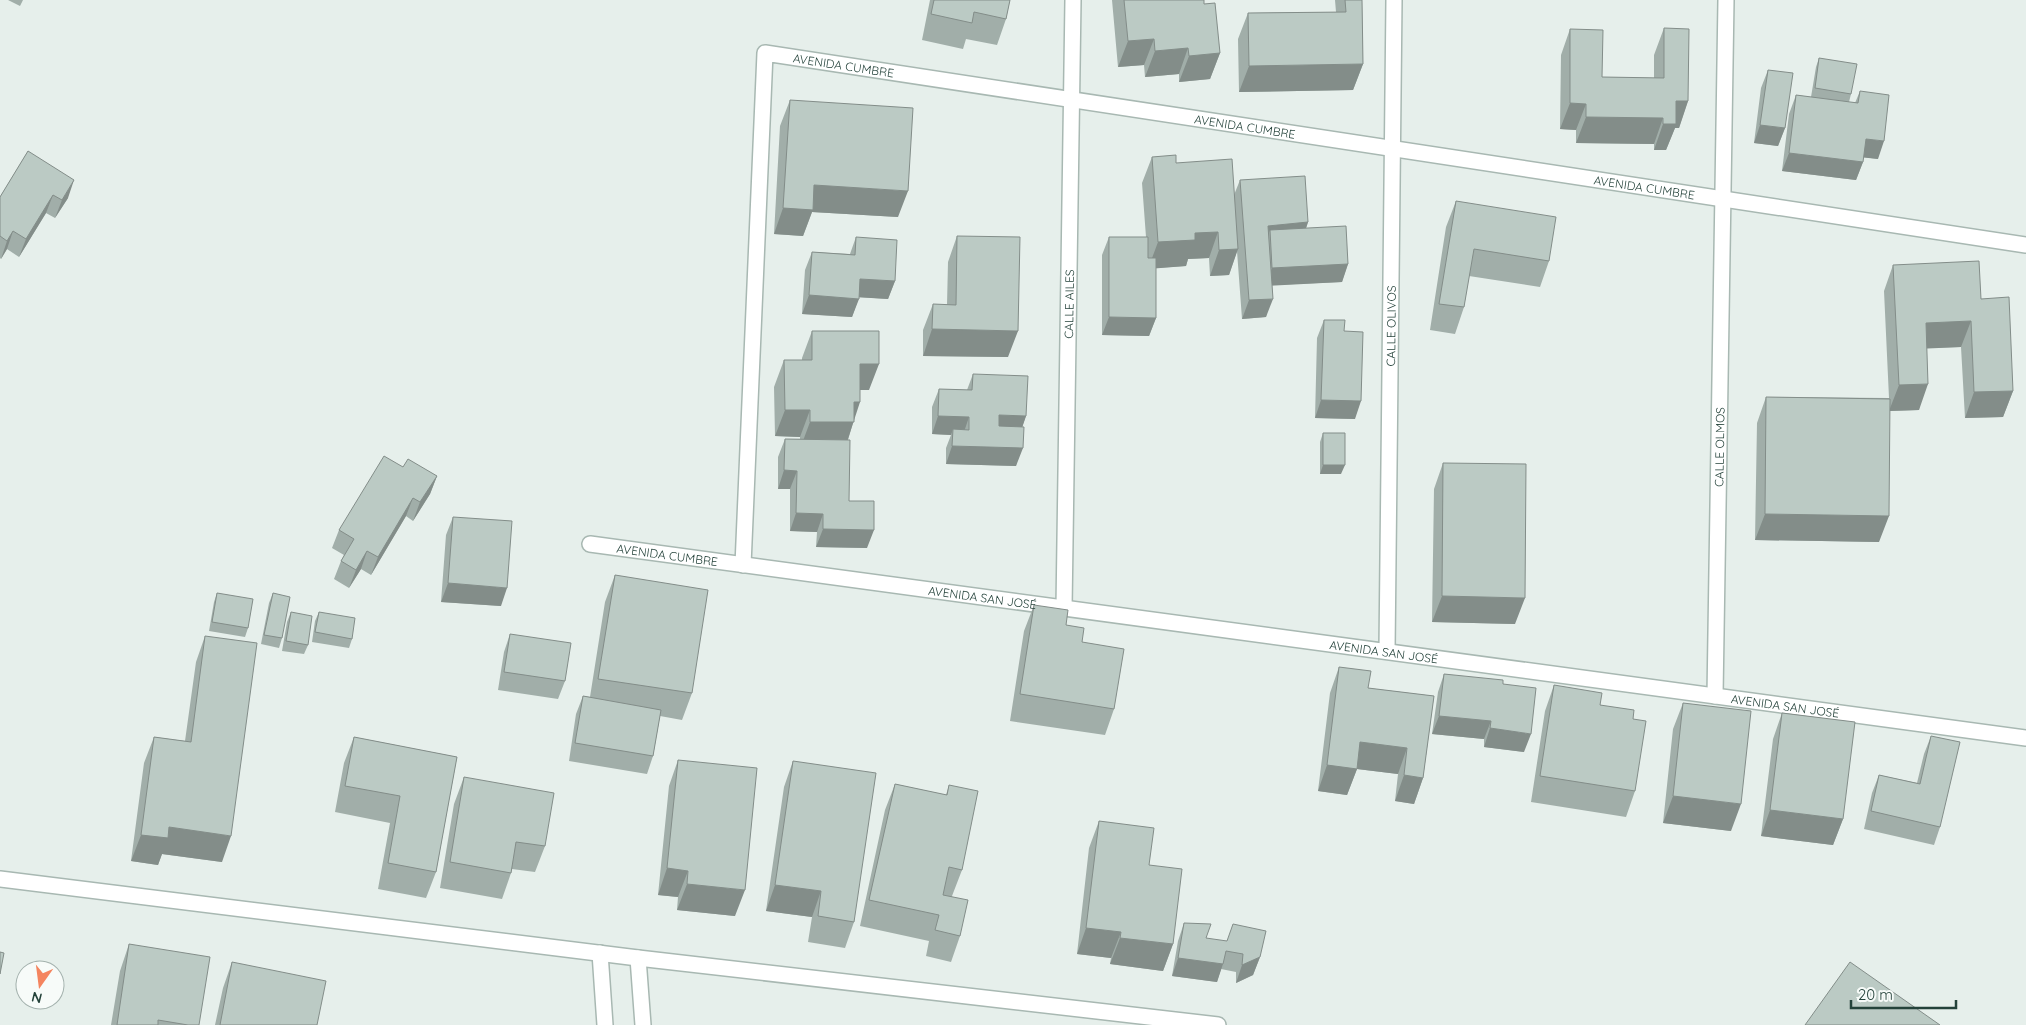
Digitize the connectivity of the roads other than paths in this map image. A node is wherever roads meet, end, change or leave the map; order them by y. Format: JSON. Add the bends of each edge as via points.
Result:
{"nodes":[{"id":1,"x":1073,"y":0,"type":"edge"},
{"id":2,"x":1394,"y":0,"type":"edge"},
{"id":3,"x":1726,"y":0,"type":"edge"},
{"id":4,"x":1072,"y":100,"type":"junction"},
{"id":5,"x":1392,"y":148,"type":"junction"},
{"id":6,"x":1724,"y":199,"type":"junction"},
{"id":7,"x":2026,"y":245,"type":"edge"},
{"id":8,"x":590,"y":544,"type":"dead end"},
{"id":9,"x":743,"y":565,"type":"junction"},
{"id":10,"x":1064,"y":608,"type":"junction"},
{"id":11,"x":1387,"y":652,"type":"junction"},
{"id":12,"x":1716,"y":696,"type":"junction"},
{"id":13,"x":2026,"y":738,"type":"edge"},
{"id":14,"x":0,"y":879,"type":"edge"},
{"id":15,"x":600,"y":953,"type":"junction"},
{"id":16,"x":638,"y":958,"type":"junction"},
{"id":17,"x":605,"y":1025,"type":"edge"},
{"id":18,"x":643,"y":1025,"type":"edge"},
{"id":19,"x":1218,"y":1025,"type":"edge"}],
"edges":[{"from":1,"to":4,"type":"street","name":"CALLE AILES"},
{"from":2,"to":5,"type":"street","name":"CALLE OLIVOS"},
{"from":3,"to":6,"type":"street"},
{"from":4,"to":5,"type":"street","name":"AVENIDA CUMBRE"},
{"from":4,"to":9,"type":"street","name":"AVENIDA CUMBRE","via":[[765,53]]},
{"from":4,"to":10,"type":"street","name":"CALLE AILES"},
{"from":5,"to":6,"type":"street","name":"AVENIDA CUMBRE"},
{"from":5,"to":11,"type":"street","name":"CALLE OLIVOS"},
{"from":6,"to":7,"type":"street","name":"AVENIDA CUMBRE"},
{"from":6,"to":12,"type":"street","name":"CALLE OLMOS"},
{"from":8,"to":9,"type":"street","name":"AVENIDA CUMBRE"},
{"from":9,"to":10,"type":"street","name":"AVENIDA SAN JOSÉ"},
{"from":10,"to":11,"type":"street","name":"AVENIDA SAN JOSÉ"},
{"from":11,"to":12,"type":"street","name":"AVENIDA SAN JOSÉ"},
{"from":12,"to":13,"type":"street","name":"AVENIDA SAN JOSÉ"},
{"from":14,"to":15,"type":"street"},
{"from":15,"to":16,"type":"street"},
{"from":15,"to":17,"type":"street"},
{"from":16,"to":18,"type":"street"},
{"from":16,"to":19,"type":"street"}]}
